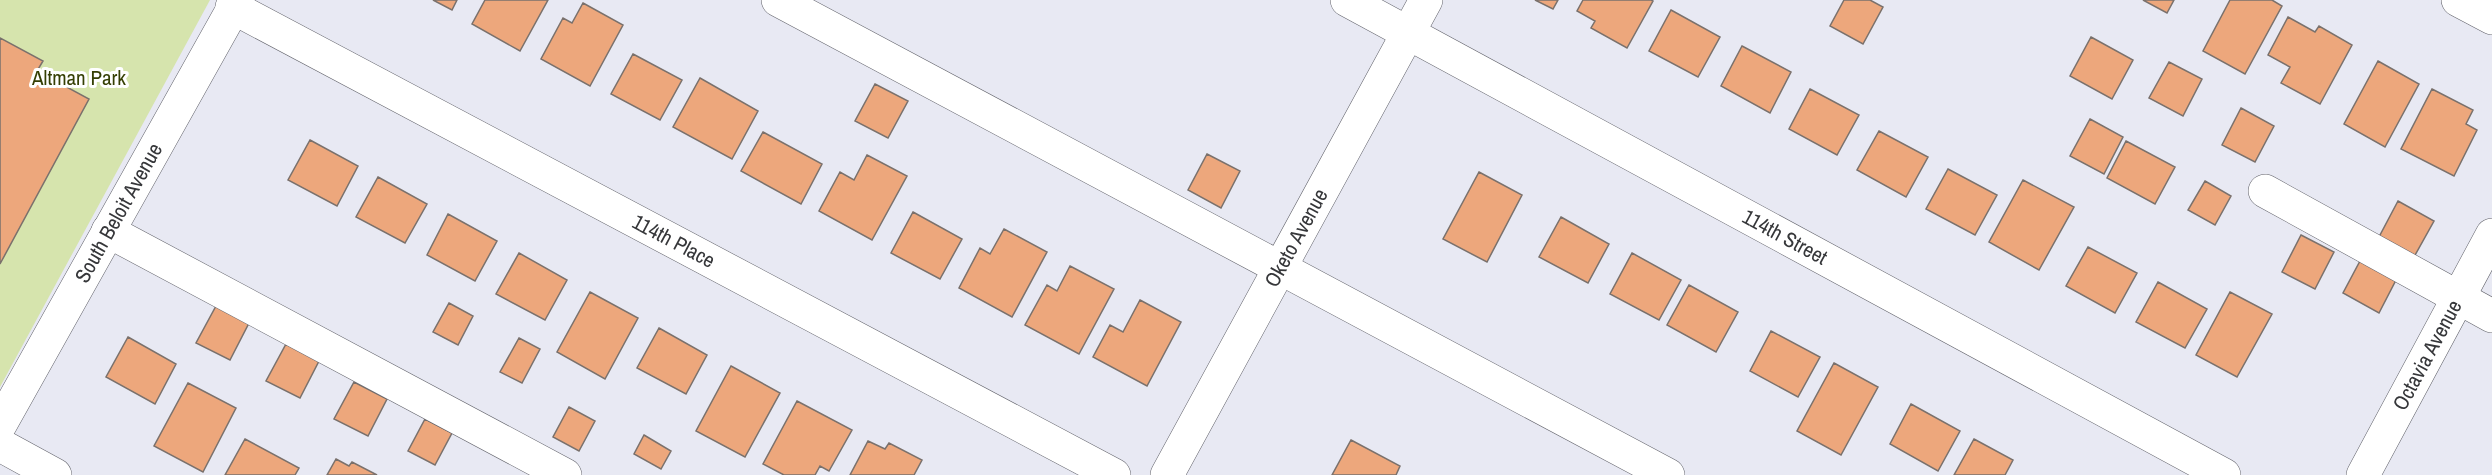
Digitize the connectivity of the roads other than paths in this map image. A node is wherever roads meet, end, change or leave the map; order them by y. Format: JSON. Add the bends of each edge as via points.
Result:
{"nodes":[{"id":1,"x":778,"y":0,"type":"edge"},
{"id":2,"x":1347,"y":0,"type":"edge"},
{"id":3,"x":1426,"y":0,"type":"edge"},
{"id":4,"x":2458,"y":0,"type":"edge"},
{"id":5,"x":235,"y":4,"type":"edge"},
{"id":6,"x":2492,"y":18,"type":"edge"},
{"id":7,"x":1408,"y":33,"type":"junction"},
{"id":8,"x":2265,"y":191,"type":"dead end"},
{"id":9,"x":108,"y":231,"type":"junction"},
{"id":10,"x":2492,"y":235,"type":"edge"},
{"id":11,"x":1279,"y":268,"type":"junction"},
{"id":12,"x":2458,"y":297,"type":"junction"},
{"id":13,"x":2492,"y":316,"type":"edge"},
{"id":14,"x":0,"y":425,"type":"edge"},
{"id":15,"x":0,"y":445,"type":"edge"},
{"id":16,"x":56,"y":475,"type":"edge"},
{"id":17,"x":565,"y":475,"type":"edge"},
{"id":18,"x":1114,"y":475,"type":"edge"},
{"id":19,"x":1167,"y":475,"type":"edge"},
{"id":20,"x":1668,"y":475,"type":"edge"},
{"id":21,"x":2224,"y":475,"type":"edge"},
{"id":22,"x":2363,"y":475,"type":"edge"}],
"edges":[{"from":1,"to":11,"type":"street"},
{"from":2,"to":7,"type":"street","name":"114th Street"},
{"from":3,"to":7,"type":"street","name":"Oketo Avenue"},
{"from":4,"to":6,"type":"street"},
{"from":5,"to":9,"type":"street","name":"South Beloit Avenue"},
{"from":5,"to":18,"type":"street","name":"114th Place"},
{"from":7,"to":11,"type":"street","name":"Oketo Avenue"},
{"from":7,"to":21,"type":"street","name":"114th Street"},
{"from":8,"to":12,"type":"street"},
{"from":9,"to":14,"type":"street","name":"South Beloit Avenue"},
{"from":9,"to":17,"type":"street"},
{"from":10,"to":12,"type":"street","name":"Octavia Avenue"},
{"from":11,"to":19,"type":"street","name":"Oketo Avenue"},
{"from":11,"to":20,"type":"street"},
{"from":12,"to":13,"type":"street"},
{"from":12,"to":22,"type":"street","name":"Octavia Avenue"},
{"from":15,"to":16,"type":"street"}]}
